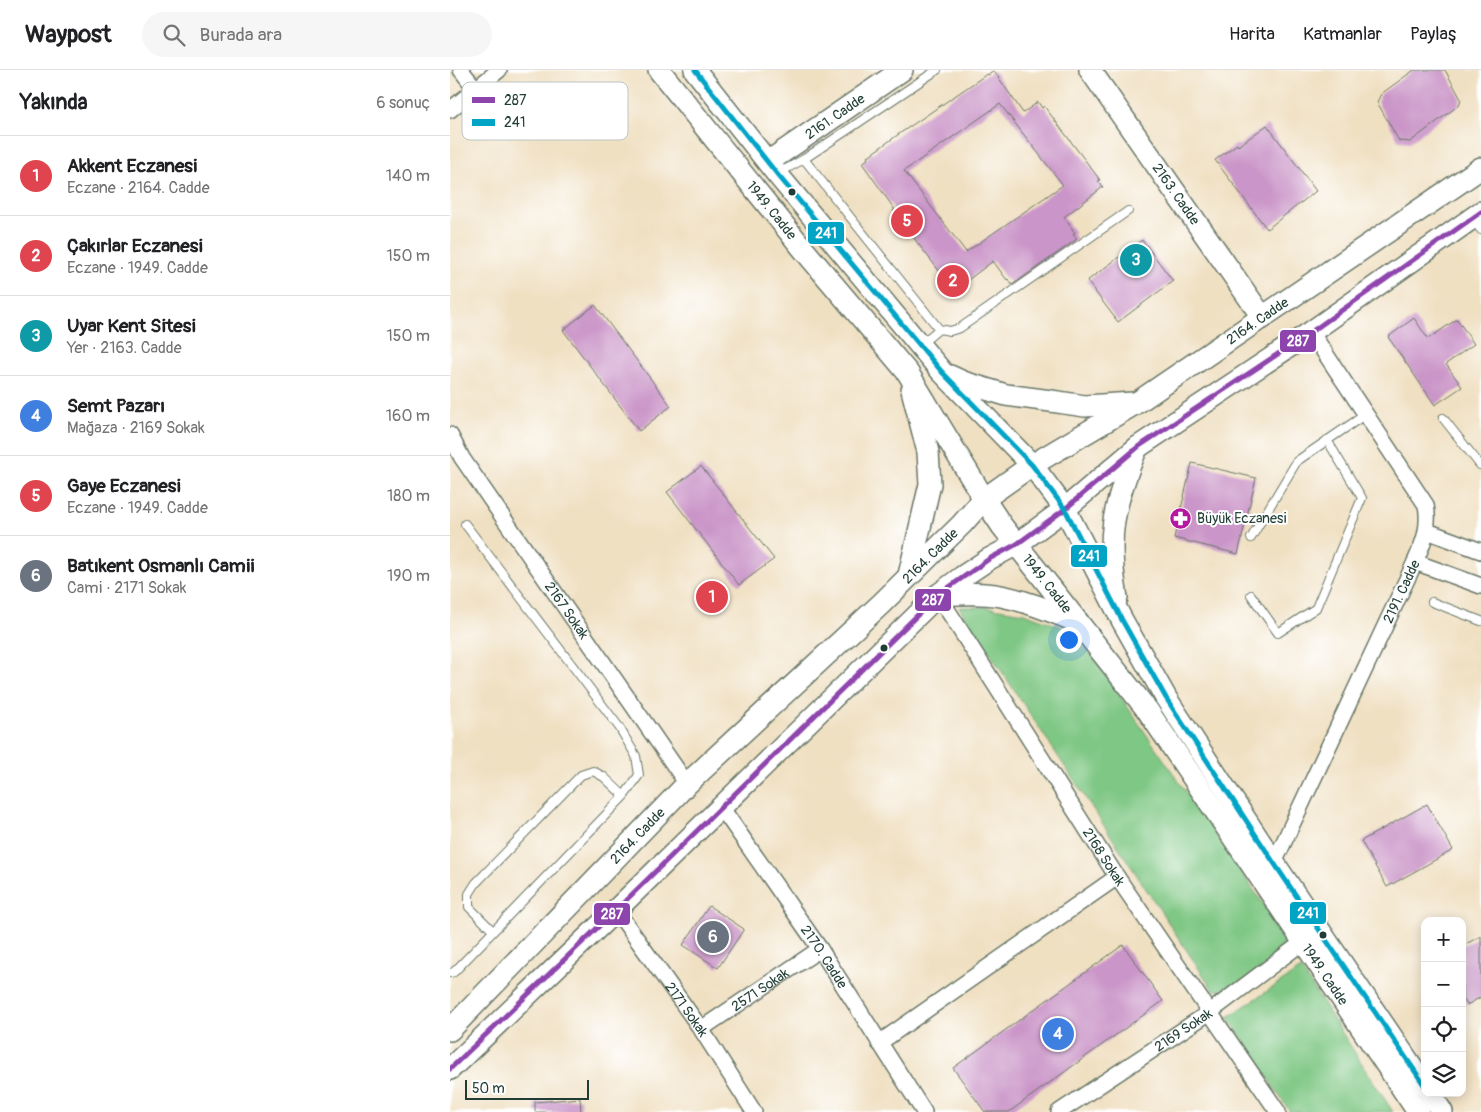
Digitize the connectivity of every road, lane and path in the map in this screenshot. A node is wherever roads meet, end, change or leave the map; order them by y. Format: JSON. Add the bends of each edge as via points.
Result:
{"nodes":[{"id":1,"x":460,"y":70,"type":"edge"},
{"id":2,"x":499,"y":70,"type":"edge"},
{"id":3,"x":659,"y":70,"type":"edge"},
{"id":4,"x":694,"y":70,"type":"edge"},
{"id":5,"x":902,"y":70,"type":"edge"},
{"id":6,"x":937,"y":70,"type":"edge"},
{"id":7,"x":1090,"y":70,"type":"edge"},
{"id":8,"x":470,"y":82,"type":"edge"},
{"id":9,"x":483,"y":82,"type":"edge"},
{"id":10,"x":462,"y":99,"type":"edge"},
{"id":11,"x":450,"y":110,"type":"edge"},
{"id":12,"x":804,"y":159,"type":"junction"},
{"id":13,"x":772,"y":168,"type":"junction"},
{"id":14,"x":1481,"y":168,"type":"edge"},
{"id":15,"x":1128,"y":211,"type":"dead end"},
{"id":16,"x":1478,"y":220,"type":"edge"},
{"id":17,"x":1263,"y":318,"type":"junction"},
{"id":18,"x":939,"y":329,"type":"junction"},
{"id":19,"x":1311,"y":332,"type":"junction"},
{"id":20,"x":920,"y":346,"type":"junction"},
{"id":21,"x":942,"y":372,"type":"junction"},
{"id":22,"x":908,"y":373,"type":"junction"},
{"id":23,"x":1138,"y":402,"type":"junction"},
{"id":24,"x":1366,"y":414,"type":"junction"},
{"id":25,"x":1443,"y":418,"type":"dead end"},
{"id":26,"x":450,"y":435,"type":"edge"},
{"id":27,"x":1327,"y":440,"type":"junction"},
{"id":28,"x":1138,"y":447,"type":"junction"},
{"id":29,"x":456,"y":462,"type":"edge"},
{"id":30,"x":1032,"y":464,"type":"junction"},
{"id":31,"x":1481,"y":464,"type":"edge"},
{"id":32,"x":984,"y":499,"type":"junction"},
{"id":33,"x":1065,"y":509,"type":"junction"},
{"id":34,"x":465,"y":524,"type":"dead end"},
{"id":35,"x":1427,"y":530,"type":"junction"},
{"id":36,"x":1251,"y":538,"type":"dead end"},
{"id":37,"x":1016,"y":544,"type":"junction"},
{"id":38,"x":1481,"y":551,"type":"edge"},
{"id":39,"x":1415,"y":562,"type":"junction"},
{"id":40,"x":909,"y":575,"type":"junction"},
{"id":41,"x":1481,"y":586,"type":"edge"},
{"id":42,"x":938,"y":595,"type":"junction"},
{"id":43,"x":1251,"y":595,"type":"dead end"},
{"id":44,"x":1432,"y":602,"type":"dead end"},
{"id":45,"x":1122,"y":620,"type":"junction"},
{"id":46,"x":1481,"y":620,"type":"edge"},
{"id":47,"x":1081,"y":624,"type":"junction"},
{"id":48,"x":687,"y":784,"type":"junction"},
{"id":49,"x":624,"y":796,"type":"junction"},
{"id":50,"x":721,"y":807,"type":"junction"},
{"id":51,"x":1274,"y":863,"type":"junction"},
{"id":52,"x":1117,"y":877,"type":"junction"},
{"id":53,"x":616,"y":910,"type":"junction"},
{"id":54,"x":492,"y":930,"type":"junction"},
{"id":55,"x":1303,"y":942,"type":"junction"},
{"id":56,"x":820,"y":949,"type":"junction"},
{"id":57,"x":450,"y":973,"type":"edge"},
{"id":58,"x":1210,"y":1012,"type":"junction"},
{"id":59,"x":700,"y":1029,"type":"junction"},
{"id":60,"x":450,"y":1030,"type":"edge"},
{"id":61,"x":879,"y":1043,"type":"junction"},
{"id":62,"x":450,"y":1069,"type":"edge"},
{"id":63,"x":1421,"y":1080,"type":"edge"},
{"id":64,"x":1433,"y":1097,"type":"edge"},
{"id":65,"x":754,"y":1112,"type":"edge"},
{"id":66,"x":924,"y":1112,"type":"edge"},
{"id":67,"x":1059,"y":1112,"type":"edge"},
{"id":68,"x":1278,"y":1112,"type":"edge"},
{"id":69,"x":1418,"y":1112,"type":"edge"},
{"id":70,"x":1442,"y":1112,"type":"edge"}],
"edges":[{"from":1,"to":8,"type":"street"},
{"from":2,"to":9,"type":"street"},
{"from":3,"to":22,"type":"street","name":"1949. Cadde"},
{"from":4,"to":13,"type":"street","name":"1949. Cadde"},
{"from":5,"to":13,"type":"street","name":"2161. Cadde"},
{"from":6,"to":12,"type":"lane"},
{"from":7,"to":17,"type":"street","name":"2163. Cadde"},
{"from":10,"to":11,"type":"street"},
{"from":12,"to":13,"type":"lane"},
{"from":12,"to":18,"type":"lane"},
{"from":13,"to":20,"type":"street","name":"1949. Cadde"},
{"from":14,"to":17,"type":"street","name":"2164. Cadde"},
{"from":15,"to":18,"type":"lane","via":[[960,328],[950,331]]},
{"from":16,"to":19,"type":"street"},
{"from":17,"to":23,"type":"street","name":"2164. Cadde"},
{"from":18,"to":20,"type":"lane"},
{"from":19,"to":24,"type":"street","name":"2191. Cadde"},
{"from":19,"to":28,"type":"street"},
{"from":20,"to":21,"type":"street","name":"1949. Cadde"},
{"from":21,"to":23,"type":"street","via":[[1006,395],[1085,406]]},
{"from":21,"to":30,"type":"street","name":"1949. Cadde"},
{"from":22,"to":32,"type":"street","name":"1949. Cadde"},
{"from":22,"to":40,"type":"street","via":[[928,452],[930,484]]},
{"from":23,"to":30,"type":"street","name":"2164. Cadde"},
{"from":24,"to":27,"type":"lane"},
{"from":24,"to":35,"type":"street","name":"2191. Cadde","via":[[1426,505]]},
{"from":25,"to":31,"type":"lane"},
{"from":26,"to":29,"type":"street","name":"2167 Sokak"},
{"from":27,"to":36,"type":"lane","via":[[1297,461]]},
{"from":27,"to":43,"type":"lane","via":[[1362,498],[1316,608],[1278,633]]},
{"from":28,"to":33,"type":"street"},
{"from":28,"to":45,"type":"street","via":[[1112,526],[1113,570]]},
{"from":29,"to":48,"type":"street","name":"2167 Sokak"},
{"from":30,"to":32,"type":"street","name":"2164. Cadde"},
{"from":30,"to":33,"type":"street","name":"1949. Cadde"},
{"from":32,"to":37,"type":"street","name":"1949. Cadde"},
{"from":32,"to":40,"type":"street","name":"2164. Cadde"},
{"from":33,"to":37,"type":"street"},
{"from":33,"to":45,"type":"street","name":"1949. Cadde"},
{"from":34,"to":49,"type":"lane","via":[[619,727],[636,756],[639,775]]},
{"from":35,"to":38,"type":"street"},
{"from":35,"to":39,"type":"street","name":"2191. Cadde"},
{"from":37,"to":42,"type":"street"},
{"from":37,"to":47,"type":"street","name":"1949. Cadde"},
{"from":39,"to":41,"type":"street"},
{"from":39,"to":51,"type":"street","name":"2191. Cadde"},
{"from":40,"to":48,"type":"street","name":"2164. Cadde"},
{"from":42,"to":47,"type":"street","via":[[1000,596]]},
{"from":42,"to":50,"type":"street"},
{"from":42,"to":52,"type":"street","name":"2168 Sokak"},
{"from":44,"to":46,"type":"lane"},
{"from":45,"to":51,"type":"street","name":"1949. Cadde","via":[[1166,698]]},
{"from":47,"to":55,"type":"street","name":"1949. Cadde","via":[[1148,711]]},
{"from":48,"to":60,"type":"street","name":"2164. Cadde"},
{"from":49,"to":54,"type":"lane"},
{"from":49,"to":54,"type":"lane","via":[[593,771],[581,776],[468,894],[469,907]]},
{"from":50,"to":53,"type":"street"},
{"from":50,"to":56,"type":"street","name":"2170. Cadde"},
{"from":51,"to":63,"type":"street","name":"1949. Cadde"},
{"from":52,"to":58,"type":"street","name":"2168 Sokak"},
{"from":52,"to":61,"type":"street"},
{"from":53,"to":59,"type":"street","name":"2171 Sokak"},
{"from":53,"to":62,"type":"street"},
{"from":54,"to":57,"type":"lane"},
{"from":55,"to":58,"type":"street","name":"2169 Sokak"},
{"from":55,"to":69,"type":"street","name":"1949. Cadde"},
{"from":56,"to":59,"type":"street","name":"2571 Sokak"},
{"from":56,"to":61,"type":"street","name":"2170. Cadde"},
{"from":58,"to":67,"type":"street","name":"2169 Sokak"},
{"from":58,"to":68,"type":"street","name":"2168 Sokak"},
{"from":59,"to":65,"type":"street","name":"2171 Sokak"},
{"from":61,"to":66,"type":"street","name":"2170. Cadde"},
{"from":64,"to":70,"type":"street"}]}
